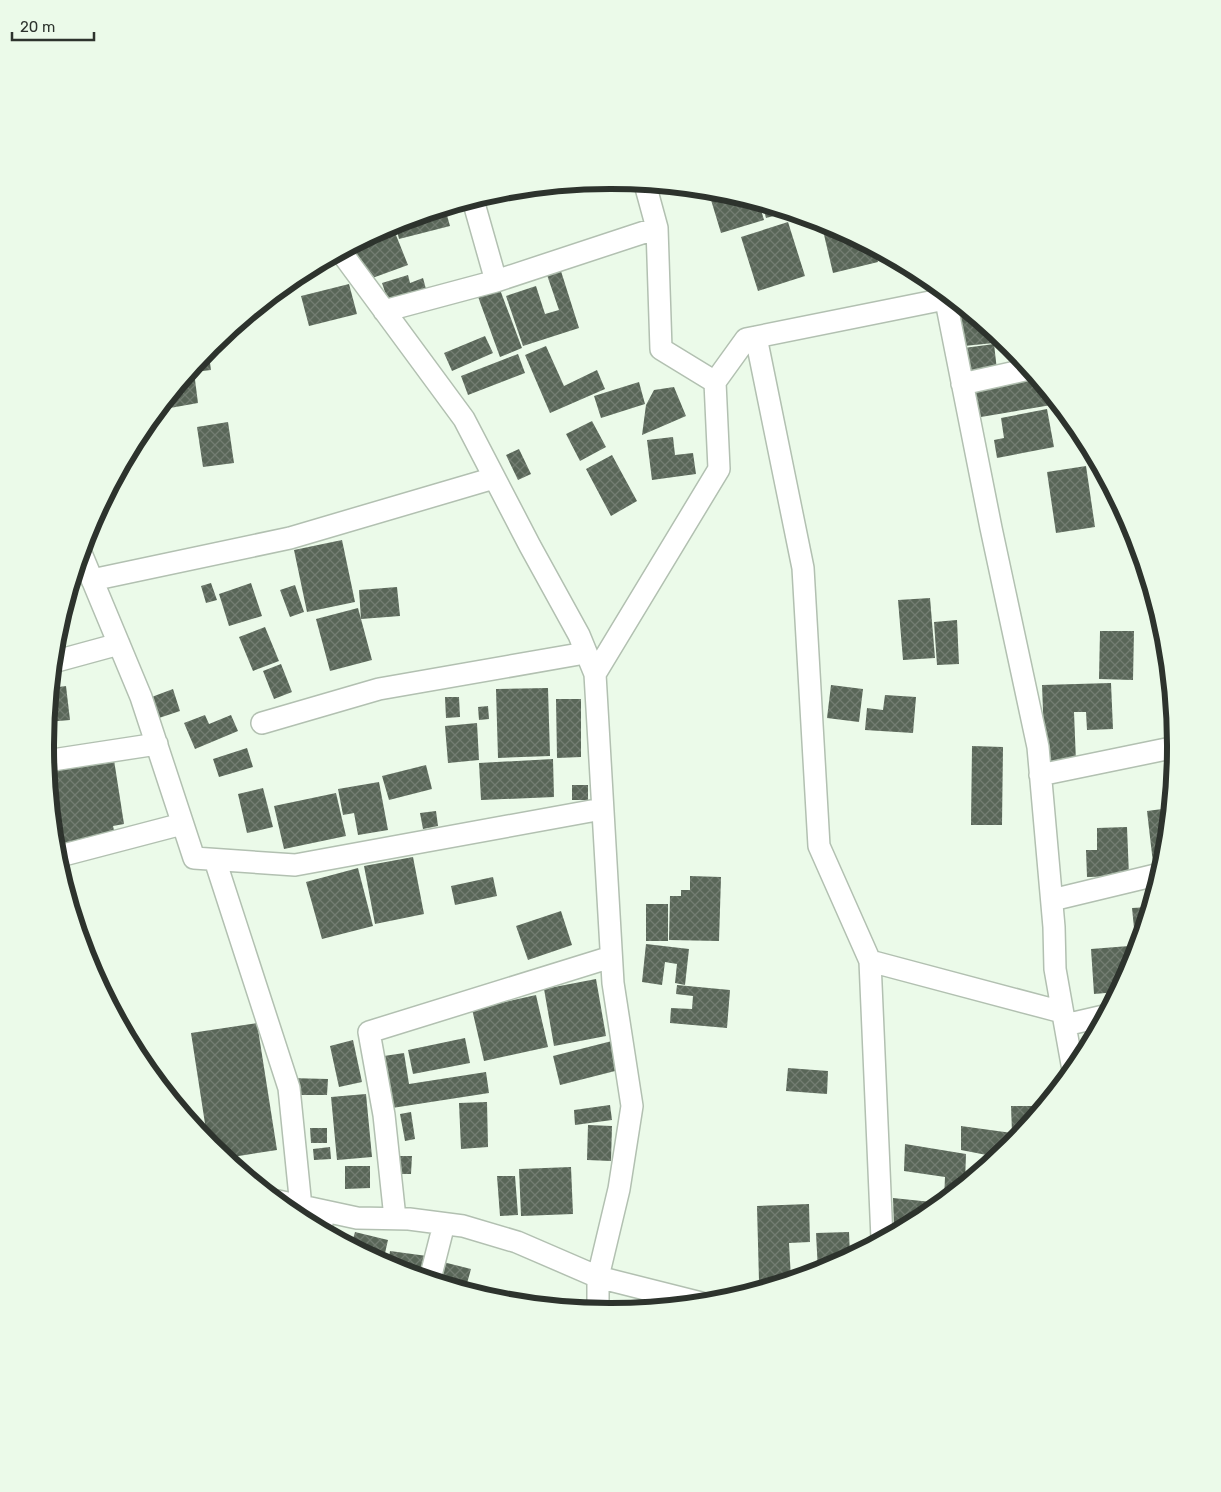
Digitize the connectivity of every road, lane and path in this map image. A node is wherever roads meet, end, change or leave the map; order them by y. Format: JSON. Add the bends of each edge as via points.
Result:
{"nodes":[{"id":1,"x":646,"y":190,"type":"edge"},
{"id":2,"x":475,"y":206,"type":"edge"},
{"id":3,"x":657,"y":228,"type":"junction"},
{"id":4,"x":345,"y":257,"type":"edge"},
{"id":5,"x":496,"y":281,"type":"junction"},
{"id":6,"x":939,"y":297,"type":"edge"},
{"id":7,"x":947,"y":303,"type":"edge"},
{"id":8,"x":384,"y":311,"type":"junction"},
{"id":9,"x":756,"y":338,"type":"junction"},
{"id":10,"x":1021,"y":371,"type":"edge"},
{"id":11,"x":714,"y":382,"type":"junction"},
{"id":12,"x":962,"y":384,"type":"junction"},
{"id":13,"x":494,"y":478,"type":"junction"},
{"id":14,"x":85,"y":562,"type":"edge"},
{"id":15,"x":92,"y":580,"type":"junction"},
{"id":16,"x":119,"y":644,"type":"junction"},
{"id":17,"x":585,"y":653,"type":"junction"},
{"id":18,"x":61,"y":660,"type":"edge"},
{"id":19,"x":595,"y":674,"type":"junction"},
{"id":20,"x":262,"y":723,"type":"dead end"},
{"id":21,"x":157,"y":744,"type":"junction"},
{"id":22,"x":1167,"y":749,"type":"edge"},
{"id":23,"x":54,"y":760,"type":"edge"},
{"id":24,"x":1040,"y":775,"type":"junction"},
{"id":25,"x":602,"y":809,"type":"junction"},
{"id":26,"x":182,"y":824,"type":"junction"},
{"id":27,"x":64,"y":855,"type":"edge"},
{"id":28,"x":215,"y":860,"type":"junction"},
{"id":29,"x":1152,"y":876,"type":"edge"},
{"id":30,"x":1052,"y":900,"type":"junction"},
{"id":31,"x":611,"y":957,"type":"junction"},
{"id":32,"x":870,"y":961,"type":"junction"},
{"id":33,"x":1097,"y":1017,"type":"edge"},
{"id":34,"x":1063,"y":1019,"type":"junction"},
{"id":35,"x":1071,"y":1058,"type":"edge"},
{"id":36,"x":297,"y":1206,"type":"edge"},
{"id":37,"x":301,"y":1207,"type":"junction"},
{"id":38,"x":396,"y":1218,"type":"junction"},
{"id":39,"x":322,"y":1220,"type":"edge"},
{"id":40,"x":444,"y":1224,"type":"junction"},
{"id":41,"x":882,"y":1232,"type":"edge"},
{"id":42,"x":432,"y":1273,"type":"edge"},
{"id":43,"x":598,"y":1277,"type":"junction"},
{"id":44,"x":682,"y":1298,"type":"edge"},
{"id":45,"x":598,"y":1303,"type":"edge"}],
"edges":[{"from":1,"to":3,"type":"street"},
{"from":2,"to":5,"type":"street"},
{"from":3,"to":5,"type":"street"},
{"from":3,"to":11,"type":"street","via":[[661,349]]},
{"from":4,"to":8,"type":"street"},
{"from":5,"to":8,"type":"street"},
{"from":6,"to":9,"type":"street"},
{"from":7,"to":12,"type":"street"},
{"from":8,"to":13,"type":"street","via":[[464,419]]},
{"from":9,"to":11,"type":"street","via":[[746,339]]},
{"from":9,"to":32,"type":"street","via":[[803,568],[819,846]]},
{"from":10,"to":12,"type":"street"},
{"from":11,"to":19,"type":"street","via":[[720,469]]},
{"from":12,"to":24,"type":"street","via":[[1038,747]]},
{"from":13,"to":15,"type":"street","via":[[290,538]]},
{"from":13,"to":17,"type":"street"},
{"from":14,"to":15,"type":"street"},
{"from":15,"to":16,"type":"street"},
{"from":16,"to":18,"type":"street"},
{"from":16,"to":21,"type":"street"},
{"from":17,"to":19,"type":"street"},
{"from":17,"to":20,"type":"street","via":[[379,690]]},
{"from":19,"to":25,"type":"street"},
{"from":21,"to":23,"type":"street"},
{"from":21,"to":26,"type":"street"},
{"from":22,"to":24,"type":"street"},
{"from":24,"to":30,"type":"street"},
{"from":25,"to":28,"type":"street","via":[[295,865]]},
{"from":25,"to":31,"type":"street"},
{"from":26,"to":27,"type":"street"},
{"from":26,"to":28,"type":"street","via":[[194,858]]},
{"from":28,"to":37,"type":"street","via":[[289,1088]]},
{"from":29,"to":30,"type":"street"},
{"from":30,"to":34,"type":"street","via":[[1055,969]]},
{"from":31,"to":38,"type":"street","via":[[368,1032],[384,1115]]},
{"from":31,"to":43,"type":"street","via":[[632,1106],[619,1189]]},
{"from":32,"to":34,"type":"street"},
{"from":32,"to":41,"type":"street"},
{"from":33,"to":34,"type":"street"},
{"from":34,"to":35,"type":"street"},
{"from":36,"to":37,"type":"street"},
{"from":37,"to":39,"type":"street"},
{"from":38,"to":39,"type":"street"},
{"from":38,"to":40,"type":"street"},
{"from":40,"to":42,"type":"street"},
{"from":40,"to":43,"type":"street","via":[[463,1226],[517,1242]]},
{"from":43,"to":44,"type":"street"},
{"from":43,"to":45,"type":"street"}]}
